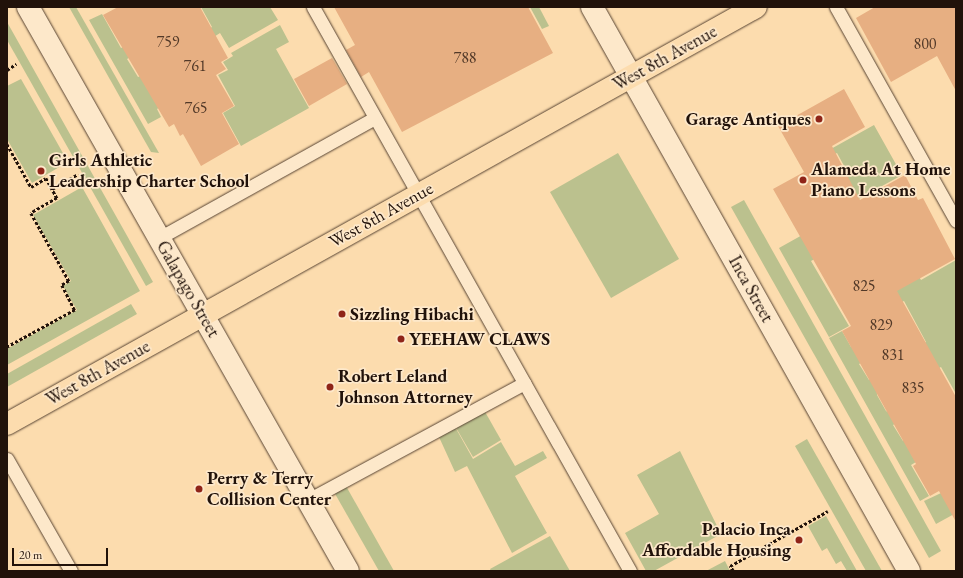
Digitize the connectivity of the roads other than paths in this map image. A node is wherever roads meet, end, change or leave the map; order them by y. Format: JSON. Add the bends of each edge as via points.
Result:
{"nodes":[{"id":1,"x":28,"y":7,"type":"edge"},
{"id":2,"x":313,"y":7,"type":"edge"},
{"id":3,"x":592,"y":7,"type":"edge"},
{"id":4,"x":756,"y":7,"type":"edge"},
{"id":5,"x":836,"y":7,"type":"edge"},
{"id":6,"x":631,"y":76,"type":"junction"},
{"id":7,"x":375,"y":118,"type":"junction"},
{"id":8,"x":418,"y":194,"type":"junction"},
{"id":9,"x":956,"y":221,"type":"edge"},
{"id":10,"x":159,"y":238,"type":"junction"},
{"id":11,"x":202,"y":314,"type":"junction"},
{"id":12,"x":524,"y":383,"type":"junction"},
{"id":13,"x":7,"y":424,"type":"edge"},
{"id":14,"x":7,"y":458,"type":"edge"},
{"id":15,"x":308,"y":500,"type":"junction"},
{"id":16,"x":71,"y":571,"type":"edge"},
{"id":17,"x":348,"y":571,"type":"edge"},
{"id":18,"x":630,"y":571,"type":"edge"},
{"id":19,"x":909,"y":571,"type":"edge"}],
"edges":[{"from":1,"to":10,"type":"street","name":"Galapago Street"},
{"from":2,"to":7,"type":"lane"},
{"from":3,"to":6,"type":"street","name":"Inca Street"},
{"from":4,"to":6,"type":"main road","name":"West 8th Avenue"},
{"from":5,"to":9,"type":"lane"},
{"from":6,"to":8,"type":"main road","name":"West 8th Avenue"},
{"from":6,"to":19,"type":"street","name":"Inca Street"},
{"from":7,"to":8,"type":"lane"},
{"from":7,"to":10,"type":"lane"},
{"from":8,"to":11,"type":"main road","name":"West 8th Avenue"},
{"from":8,"to":12,"type":"lane"},
{"from":10,"to":11,"type":"street","name":"Galapago Street"},
{"from":11,"to":13,"type":"main road","name":"West 8th Avenue"},
{"from":11,"to":15,"type":"street","name":"Galapago Street"},
{"from":12,"to":15,"type":"lane"},
{"from":12,"to":18,"type":"lane"},
{"from":14,"to":16,"type":"lane"},
{"from":15,"to":17,"type":"street","name":"Galapago Street"}]}
